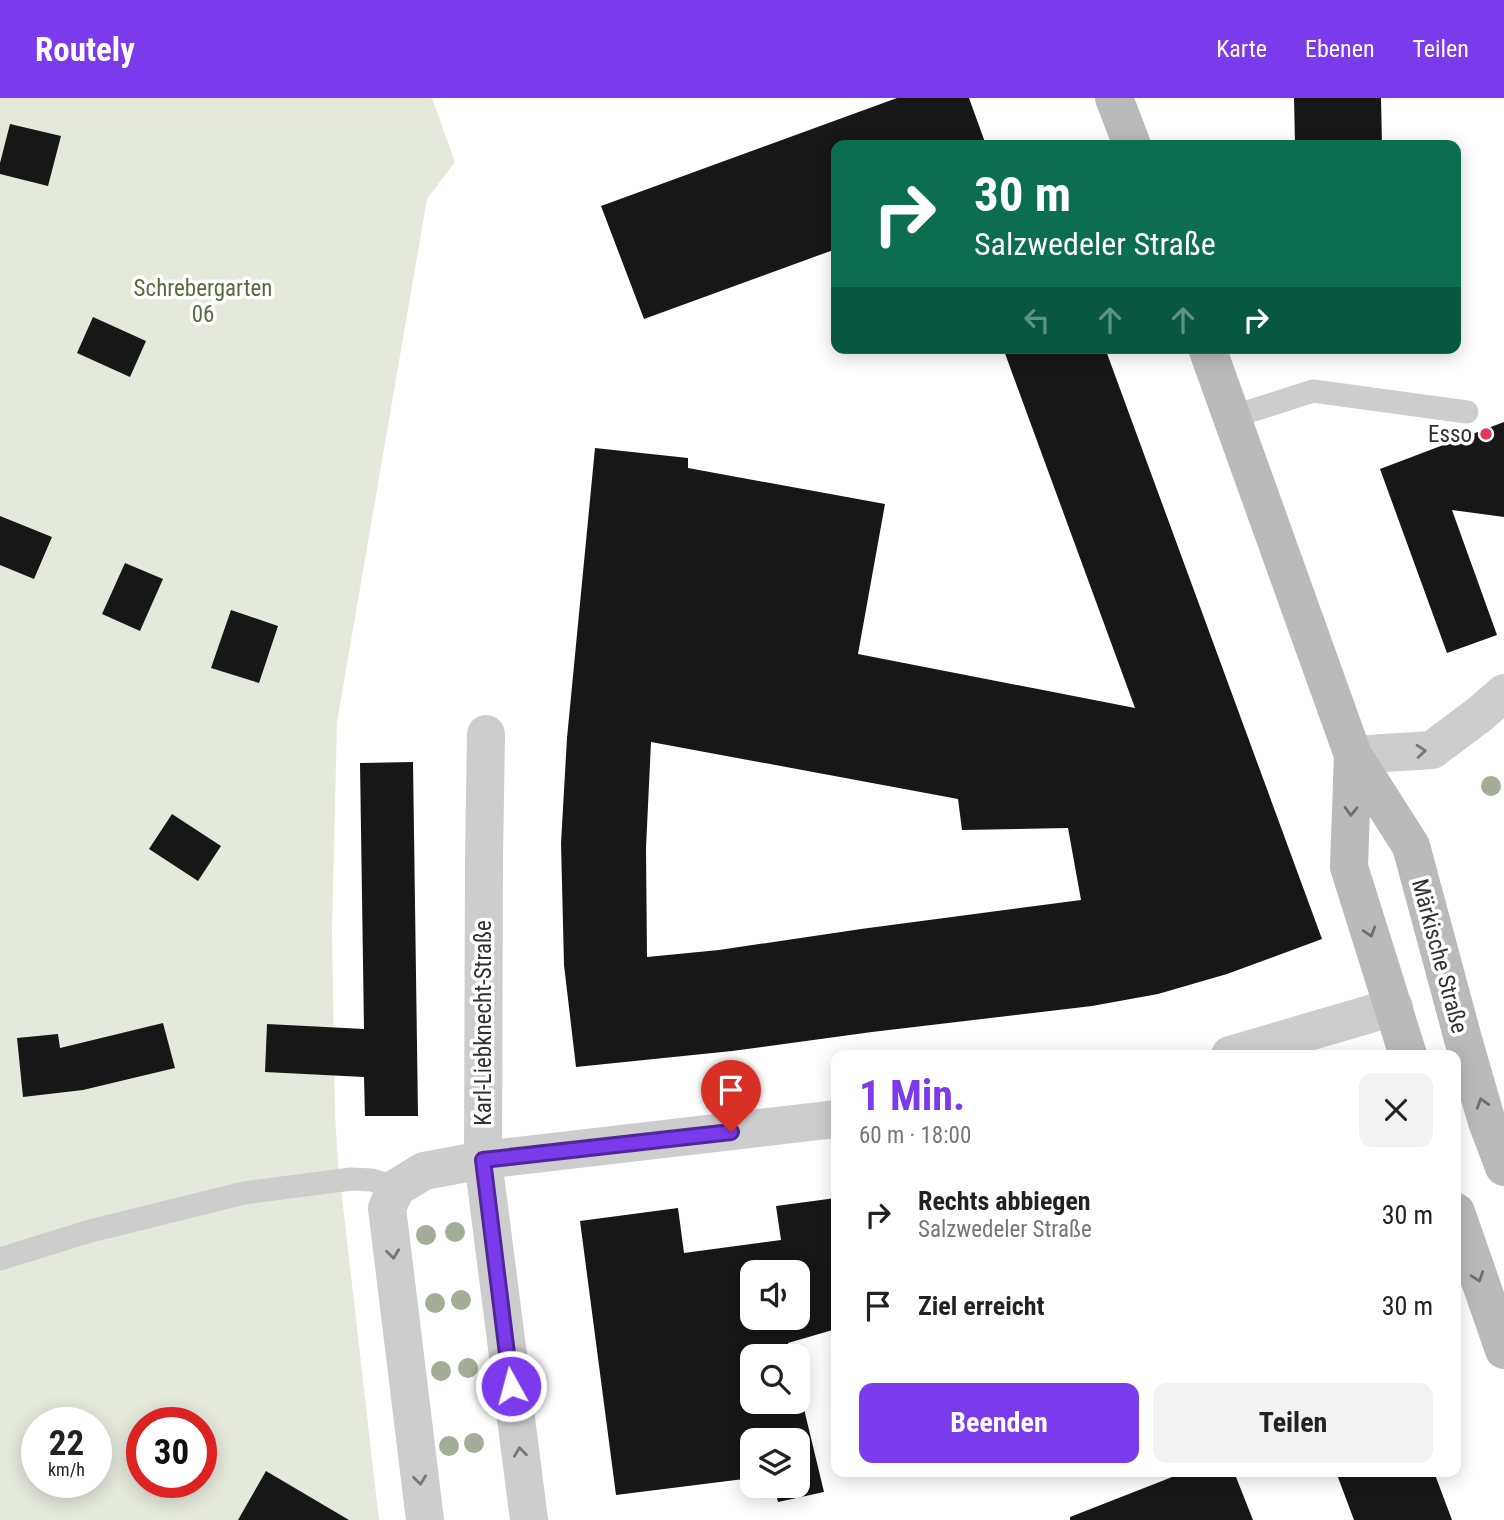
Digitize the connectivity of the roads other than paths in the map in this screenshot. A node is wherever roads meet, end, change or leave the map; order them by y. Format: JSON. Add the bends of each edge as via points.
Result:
{"nodes":[{"id":1,"x":1114,"y":98,"type":"edge"},
{"id":2,"x":1130,"y":140,"type":"edge"},
{"id":3,"x":1209,"y":354,"type":"edge"},
{"id":4,"x":1467,"y":412,"type":"dead end"},
{"id":5,"x":1232,"y":417,"type":"junction"},
{"id":6,"x":1504,"y":693,"type":"edge"},
{"id":7,"x":486,"y":733,"type":"dead end"},
{"id":8,"x":1353,"y":755,"type":"junction"},
{"id":9,"x":1394,"y":1007,"type":"junction"},
{"id":10,"x":1247,"y":1050,"type":"edge"},
{"id":11,"x":1407,"y":1050,"type":"edge"},
{"id":12,"x":831,"y":1120,"type":"edge"},
{"id":13,"x":483,"y":1160,"type":"junction"},
{"id":14,"x":1504,"y":1167,"type":"edge"},
{"id":15,"x":396,"y":1188,"type":"junction"},
{"id":16,"x":1461,"y":1226,"type":"edge"},
{"id":17,"x":0,"y":1259,"type":"edge"},
{"id":18,"x":1504,"y":1350,"type":"edge"},
{"id":19,"x":425,"y":1520,"type":"edge"},
{"id":20,"x":528,"y":1520,"type":"edge"}],
"edges":[{"from":1,"to":2,"type":"main road"},
{"from":3,"to":5,"type":"main road","name":"Märkische Straße"},
{"from":4,"to":5,"type":"lane","via":[[1313,391]]},
{"from":5,"to":8,"type":"main road","name":"Märkische Straße"},
{"from":8,"to":6,"type":"street","one_way":true,"via":[[1432,750]]},
{"from":7,"to":13,"type":"street","name":"Karl-Liebknecht-Straße"},
{"from":8,"to":9,"type":"main road","name":"Märkische Straße","one_way":true,"via":[[1349,867]]},
{"from":14,"to":8,"type":"main road","name":"Märkische Straße","one_way":true,"via":[[1462,1039],[1410,846]]},
{"from":9,"to":10,"type":"street"},
{"from":9,"to":11,"type":"main road","name":"Märkische Straße"},
{"from":12,"to":13,"type":"street"},
{"from":13,"to":15,"type":"street","via":[[424,1171]]},
{"from":20,"to":13,"type":"street","name":"Karl-Liebknecht-Straße","one_way":true},
{"from":15,"to":17,"type":"lane","via":[[351,1179],[245,1199]]},
{"from":15,"to":19,"type":"street","one_way":true,"via":[[387,1208]]},
{"from":16,"to":18,"type":"main road","one_way":true}]}
